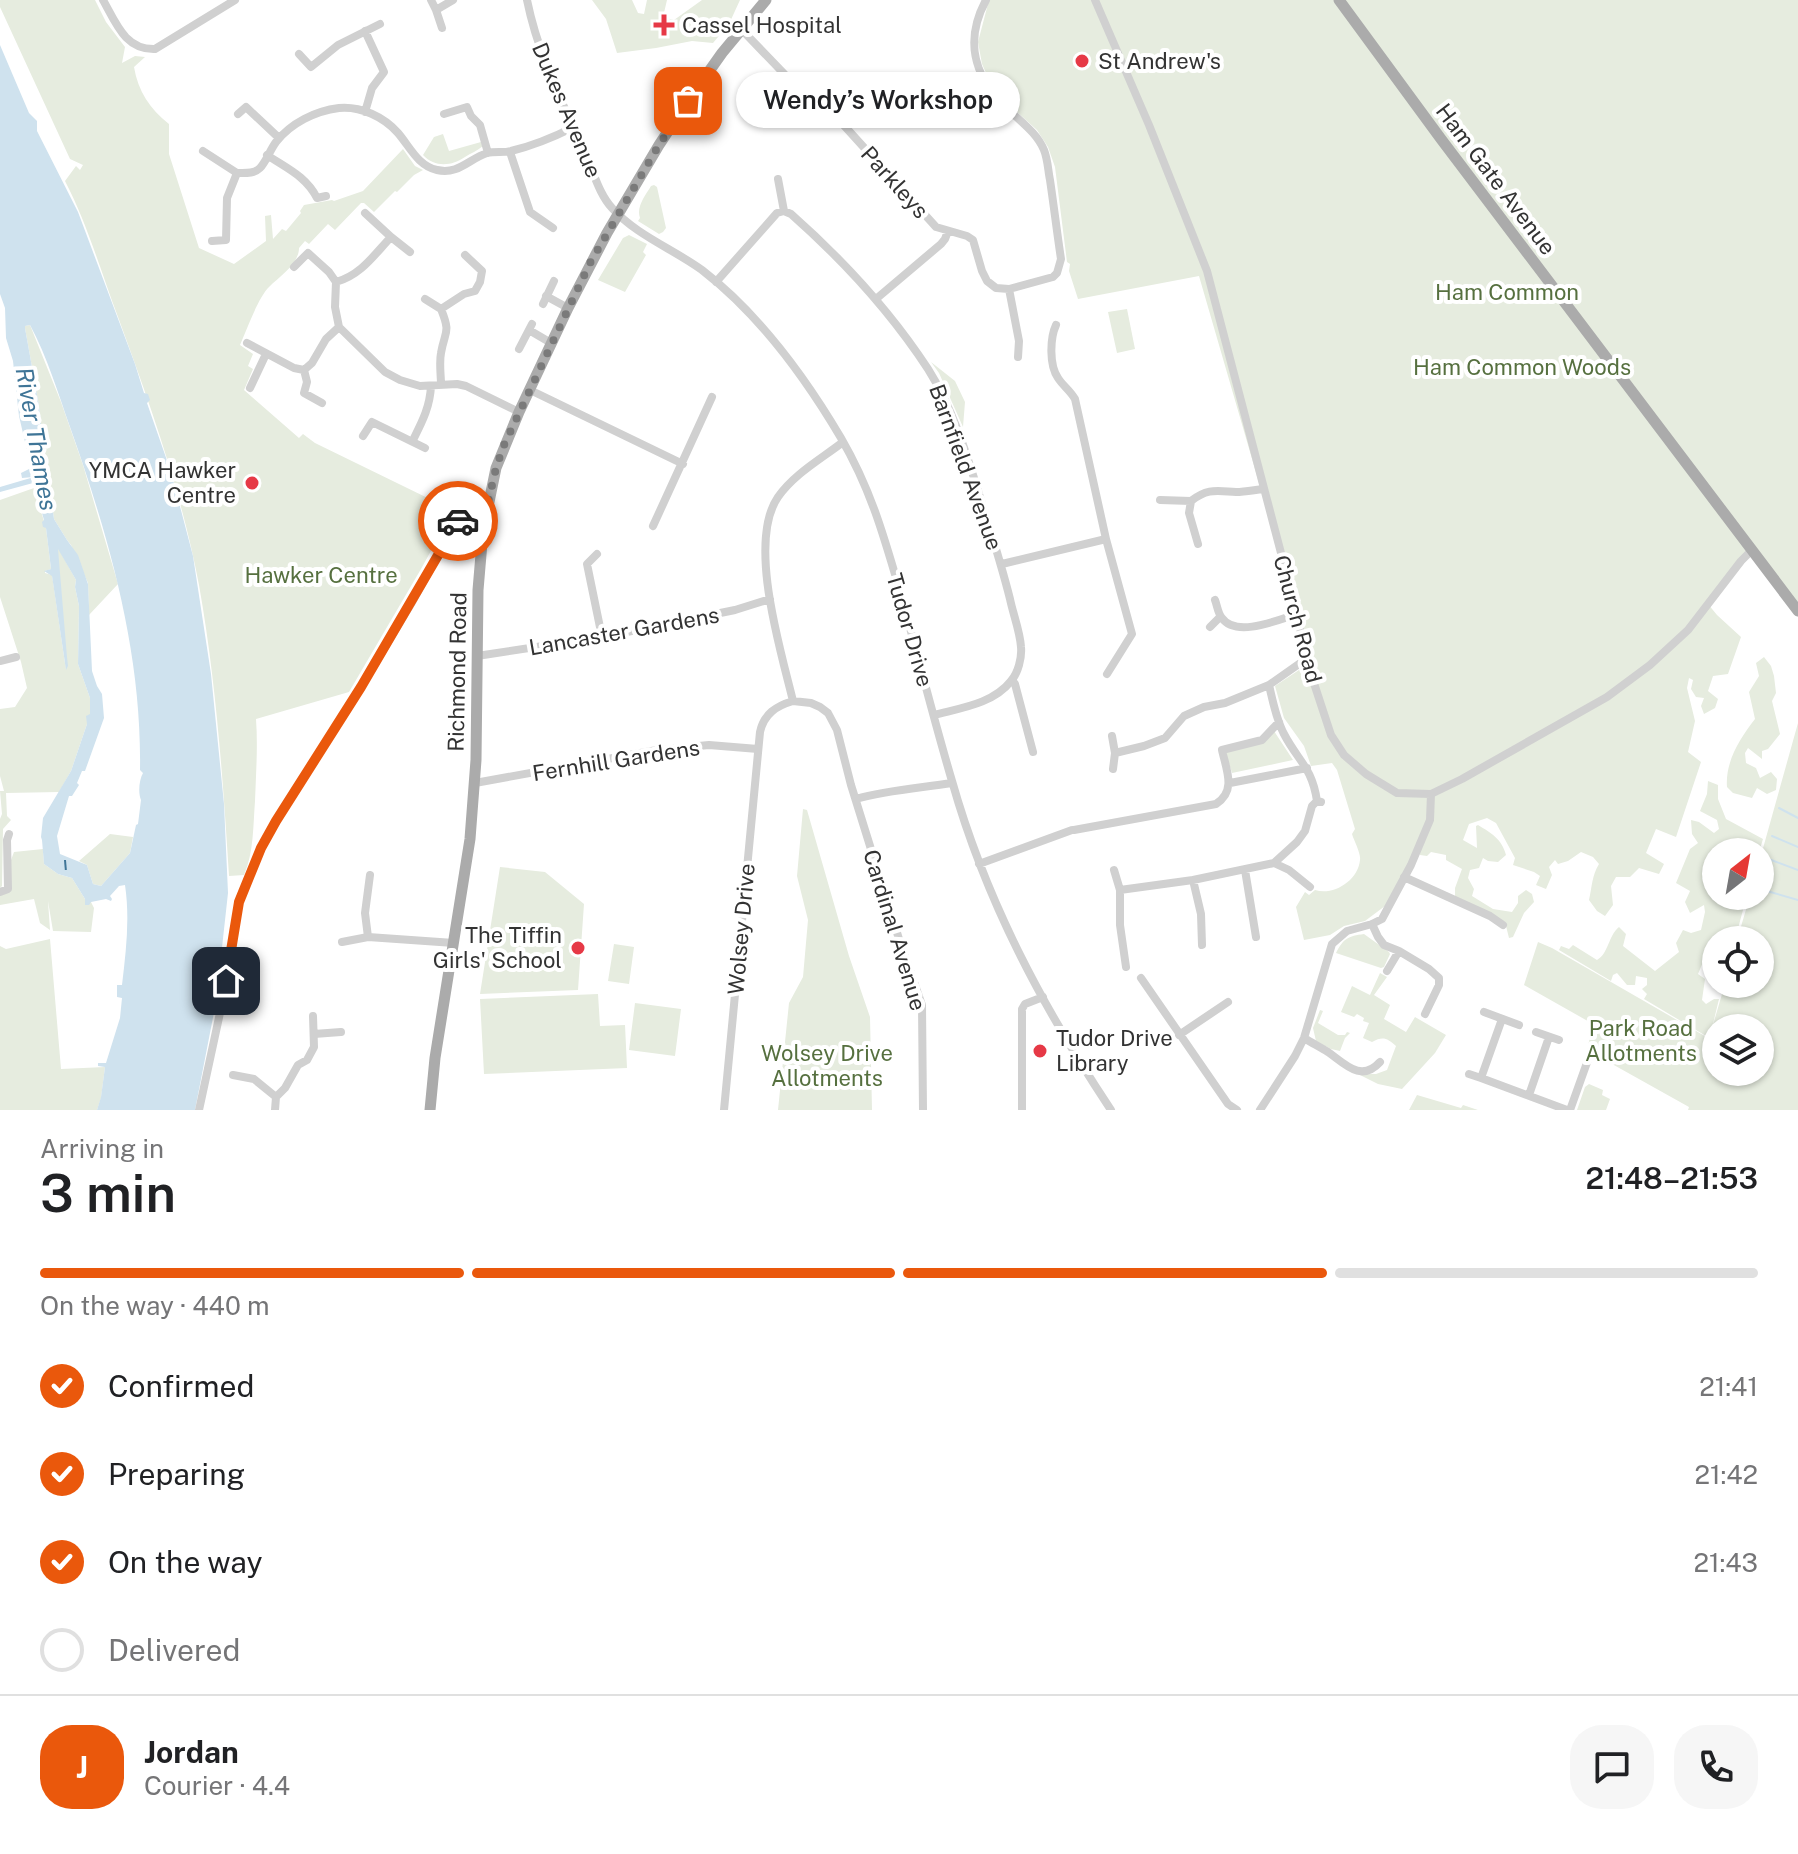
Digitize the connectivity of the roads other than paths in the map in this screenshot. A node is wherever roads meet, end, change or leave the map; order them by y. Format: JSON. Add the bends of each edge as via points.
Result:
{"nodes":[{"id":1,"x":103,"y":0,"type":"edge"},
{"id":2,"x":235,"y":0,"type":"edge"},
{"id":3,"x":431,"y":0,"type":"edge"},
{"id":4,"x":453,"y":0,"type":"edge"},
{"id":5,"x":527,"y":0,"type":"edge"},
{"id":6,"x":766,"y":0,"type":"edge"},
{"id":7,"x":986,"y":0,"type":"edge"},
{"id":8,"x":1095,"y":0,"type":"edge"},
{"id":9,"x":1339,"y":0,"type":"edge"},
{"id":10,"x":436,"y":10,"type":"junction"},
{"id":11,"x":380,"y":24,"type":"dead end"},
{"id":12,"x":442,"y":28,"type":"dead end"},
{"id":13,"x":742,"y":30,"type":"junction"},
{"id":14,"x":365,"y":31,"type":"junction"},
{"id":15,"x":299,"y":54,"type":"dead end"},
{"id":16,"x":365,"y":112,"type":"junction"},
{"id":17,"x":238,"y":114,"type":"dead end"},
{"id":18,"x":444,"y":114,"type":"dead end"},
{"id":19,"x":574,"y":127,"type":"junction"},
{"id":20,"x":279,"y":138,"type":"junction"},
{"id":21,"x":203,"y":151,"type":"dead end"},
{"id":22,"x":510,"y":152,"type":"junction"},
{"id":23,"x":488,"y":153,"type":"junction"},
{"id":24,"x":267,"y":155,"type":"junction"},
{"id":25,"x":237,"y":173,"type":"junction"},
{"id":26,"x":778,"y":179,"type":"dead end"},
{"id":27,"x":318,"y":198,"type":"dead end"},
{"id":28,"x":784,"y":211,"type":"junction"},
{"id":29,"x":365,"y":213,"type":"dead end"},
{"id":30,"x":618,"y":215,"type":"junction"},
{"id":31,"x":553,"y":228,"type":"dead end"},
{"id":32,"x":948,"y":231,"type":"junction"},
{"id":33,"x":391,"y":237,"type":"junction"},
{"id":34,"x":212,"y":241,"type":"dead end"},
{"id":35,"x":410,"y":252,"type":"dead end"},
{"id":36,"x":465,"y":255,"type":"dead end"},
{"id":37,"x":294,"y":267,"type":"dead end"},
{"id":38,"x":554,"y":281,"type":"dead end"},
{"id":39,"x":336,"y":282,"type":"junction"},
{"id":40,"x":716,"y":282,"type":"junction"},
{"id":41,"x":1009,"y":289,"type":"junction"},
{"id":42,"x":425,"y":299,"type":"dead end"},
{"id":43,"x":876,"y":299,"type":"junction"},
{"id":44,"x":568,"y":308,"type":"junction"},
{"id":45,"x":441,"y":309,"type":"junction"},
{"id":46,"x":1056,"y":325,"type":"dead end"},
{"id":47,"x":339,"y":327,"type":"junction"},
{"id":48,"x":247,"y":343,"type":"dead end"},
{"id":49,"x":551,"y":343,"type":"junction"},
{"id":50,"x":519,"y":349,"type":"dead end"},
{"id":51,"x":266,"y":354,"type":"junction"},
{"id":52,"x":1018,"y":357,"type":"dead end"},
{"id":53,"x":304,"y":370,"type":"junction"},
{"id":54,"x":441,"y":385,"type":"junction"},
{"id":55,"x":431,"y":386,"type":"junction"},
{"id":56,"x":250,"y":388,"type":"dead end"},
{"id":57,"x":530,"y":390,"type":"junction"},
{"id":58,"x":712,"y":397,"type":"dead end"},
{"id":59,"x":322,"y":403,"type":"dead end"},
{"id":60,"x":377,"y":409,"type":"dead end"},
{"id":61,"x":519,"y":412,"type":"junction"},
{"id":62,"x":372,"y":422,"type":"junction"},
{"id":63,"x":363,"y":436,"type":"dead end"},
{"id":64,"x":413,"y":440,"type":"junction"},
{"id":65,"x":843,"y":442,"type":"junction"},
{"id":66,"x":425,"y":448,"type":"dead end"},
{"id":67,"x":683,"y":464,"type":"junction"},
{"id":68,"x":1263,"y":489,"type":"junction"},
{"id":69,"x":488,"y":500,"type":"junction"},
{"id":70,"x":1160,"y":500,"type":"dead end"},
{"id":71,"x":1191,"y":501,"type":"junction"},
{"id":72,"x":653,"y":526,"type":"dead end"},
{"id":73,"x":1106,"y":539,"type":"junction"},
{"id":74,"x":1198,"y":544,"type":"dead end"},
{"id":75,"x":1752,"y":550,"type":"junction"},
{"id":76,"x":597,"y":554,"type":"dead end"},
{"id":77,"x":1002,"y":564,"type":"junction"},
{"id":78,"x":770,"y":599,"type":"junction"},
{"id":79,"x":1215,"y":600,"type":"dead end"},
{"id":80,"x":1798,"y":611,"type":"edge"},
{"id":81,"x":1297,"y":614,"type":"junction"},
{"id":82,"x":1220,"y":617,"type":"junction"},
{"id":83,"x":1210,"y":627,"type":"dead end"},
{"id":84,"x":602,"y":637,"type":"junction"},
{"id":85,"x":477,"y":656,"type":"junction"},
{"id":86,"x":16,"y":657,"type":"dead end"},
{"id":87,"x":1306,"y":659,"type":"junction"},
{"id":88,"x":0,"y":661,"type":"edge"},
{"id":89,"x":1107,"y":674,"type":"dead end"},
{"id":90,"x":1012,"y":680,"type":"junction"},
{"id":91,"x":1269,"y":685,"type":"junction"},
{"id":92,"x":793,"y":701,"type":"junction"},
{"id":93,"x":934,"y":715,"type":"junction"},
{"id":94,"x":1279,"y":722,"type":"junction"},
{"id":95,"x":1112,"y":736,"type":"dead end"},
{"id":96,"x":758,"y":749,"type":"junction"},
{"id":97,"x":1033,"y":752,"type":"dead end"},
{"id":98,"x":1115,"y":753,"type":"junction"},
{"id":99,"x":1307,"y":768,"type":"junction"},
{"id":100,"x":1113,"y":769,"type":"dead end"},
{"id":101,"x":475,"y":783,"type":"junction"},
{"id":102,"x":952,"y":783,"type":"junction"},
{"id":103,"x":1230,"y":783,"type":"junction"},
{"id":104,"x":1431,"y":794,"type":"junction"},
{"id":105,"x":856,"y":799,"type":"junction"},
{"id":106,"x":9,"y":834,"type":"dead end"},
{"id":107,"x":1274,"y":863,"type":"junction"},
{"id":108,"x":979,"y":864,"type":"junction"},
{"id":109,"x":1114,"y":870,"type":"dead end"},
{"id":110,"x":1245,"y":870,"type":"junction"},
{"id":111,"x":370,"y":875,"type":"dead end"},
{"id":112,"x":1404,"y":877,"type":"junction"},
{"id":113,"x":1193,"y":880,"type":"junction"},
{"id":114,"x":1310,"y":887,"type":"dead end"},
{"id":115,"x":1120,"y":890,"type":"junction"},
{"id":116,"x":0,"y":892,"type":"edge"},
{"id":117,"x":1372,"y":924,"type":"junction"},
{"id":118,"x":1503,"y":925,"type":"dead end"},
{"id":119,"x":368,"y":937,"type":"junction"},
{"id":120,"x":1256,"y":937,"type":"dead end"},
{"id":121,"x":342,"y":942,"type":"dead end"},
{"id":122,"x":454,"y":943,"type":"junction"},
{"id":123,"x":1202,"y":945,"type":"dead end"},
{"id":124,"x":1399,"y":951,"type":"junction"},
{"id":125,"x":1126,"y":967,"type":"dead end"},
{"id":126,"x":1387,"y":971,"type":"dead end"},
{"id":127,"x":1141,"y":978,"type":"dead end"},
{"id":128,"x":1043,"y":997,"type":"junction"},
{"id":129,"x":1228,"y":1002,"type":"dead end"},
{"id":130,"x":1484,"y":1012,"type":"dead end"},
{"id":131,"x":1425,"y":1014,"type":"dead end"},
{"id":132,"x":313,"y":1016,"type":"dead end"},
{"id":133,"x":1502,"y":1019,"type":"junction"},
{"id":134,"x":1519,"y":1025,"type":"dead end"},
{"id":135,"x":341,"y":1032,"type":"dead end"},
{"id":136,"x":1536,"y":1032,"type":"dead end"},
{"id":137,"x":314,"y":1034,"type":"junction"},
{"id":138,"x":1179,"y":1035,"type":"junction"},
{"id":139,"x":1304,"y":1038,"type":"junction"},
{"id":140,"x":1589,"y":1057,"type":"dead end"},
{"id":141,"x":1380,"y":1062,"type":"dead end"},
{"id":142,"x":1469,"y":1074,"type":"dead end"},
{"id":143,"x":233,"y":1075,"type":"dead end"},
{"id":144,"x":1481,"y":1078,"type":"junction"},
{"id":145,"x":1529,"y":1095,"type":"junction"},
{"id":146,"x":276,"y":1097,"type":"junction"},
{"id":147,"x":199,"y":1110,"type":"edge"},
{"id":148,"x":275,"y":1110,"type":"edge"},
{"id":149,"x":430,"y":1110,"type":"edge"},
{"id":150,"x":724,"y":1110,"type":"edge"},
{"id":151,"x":923,"y":1110,"type":"edge"},
{"id":152,"x":1022,"y":1110,"type":"edge"},
{"id":153,"x":1111,"y":1110,"type":"edge"},
{"id":154,"x":1237,"y":1110,"type":"edge"},
{"id":155,"x":1260,"y":1110,"type":"edge"},
{"id":156,"x":1568,"y":1110,"type":"edge"}],
"edges":[{"from":1,"to":2,"type":"street","via":[[131,44],[145,49],[155,49]]},
{"from":3,"to":10,"type":"street"},
{"from":4,"to":10,"type":"street"},
{"from":5,"to":19,"type":"street","name":"Dukes Avenue","via":[[541,51]]},
{"from":6,"to":13,"type":"main road","name":"Richmond Road"},
{"from":7,"to":41,"type":"street","via":[[973,42],[976,66],[987,87],[1036,135],[1045,153],[1061,259],[1053,277]]},
{"from":8,"to":68,"type":"street","name":"Church Road","via":[[1207,271]]},
{"from":9,"to":75,"type":"main road","name":"Ham Gate Avenue"},
{"from":10,"to":12,"type":"street"},
{"from":11,"to":14,"type":"street"},
{"from":13,"to":30,"type":"main road","name":"Richmond Road","via":[[694,92]]},
{"from":13,"to":32,"type":"street","name":"Parkleys","via":[[793,83],[830,110],[936,227]]},
{"from":14,"to":15,"type":"street","via":[[311,67]]},
{"from":14,"to":16,"type":"street","via":[[384,72]]},
{"from":16,"to":20,"type":"street","via":[[327,110],[308,116]]},
{"from":16,"to":23,"type":"street","via":[[392,127],[415,157],[433,170],[455,170]]},
{"from":17,"to":20,"type":"street","via":[[250,104]]},
{"from":18,"to":23,"type":"street","via":[[467,107],[480,125]]},
{"from":19,"to":22,"type":"street"},
{"from":19,"to":30,"type":"street","name":"Dukes Avenue","via":[[603,196]]},
{"from":20,"to":24,"type":"street"},
{"from":21,"to":25,"type":"street"},
{"from":22,"to":23,"type":"street"},
{"from":22,"to":31,"type":"street","via":[[530,212]]},
{"from":24,"to":25,"type":"street","via":[[260,168]]},
{"from":24,"to":27,"type":"street","via":[[303,178]]},
{"from":25,"to":34,"type":"street","via":[[227,198],[226,240]]},
{"from":26,"to":28,"type":"street"},
{"from":28,"to":40,"type":"street"},
{"from":28,"to":43,"type":"street","name":"Barnfield Avenue","via":[[840,258]]},
{"from":29,"to":33,"type":"street"},
{"from":30,"to":40,"type":"street","name":"Tudor Drive"},
{"from":30,"to":44,"type":"main road","name":"Richmond Road"},
{"from":32,"to":41,"type":"street","name":"Parkleys","via":[[973,240],[987,281]]},
{"from":32,"to":43,"type":"street","name":"Parkleys","via":[[941,244]]},
{"from":33,"to":35,"type":"street"},
{"from":33,"to":39,"type":"street","via":[[358,272]]},
{"from":36,"to":45,"type":"street","via":[[487,271],[475,291]]},
{"from":37,"to":39,"type":"street","via":[[304,250]]},
{"from":38,"to":44,"type":"street","via":[[544,300]]},
{"from":39,"to":47,"type":"street"},
{"from":40,"to":65,"type":"street","name":"Tudor Drive","via":[[782,353]]},
{"from":41,"to":52,"type":"street"},
{"from":42,"to":45,"type":"street"},
{"from":43,"to":77,"type":"street","name":"Barnfield Avenue","via":[[930,372],[950,413]]},
{"from":44,"to":49,"type":"main road","name":"Richmond Road"},
{"from":45,"to":54,"type":"street","via":[[448,333],[440,354]]},
{"from":46,"to":73,"type":"street","via":[[1055,373],[1075,399]]},
{"from":47,"to":53,"type":"street"},
{"from":47,"to":55,"type":"street","via":[[385,372]]},
{"from":48,"to":51,"type":"street"},
{"from":49,"to":50,"type":"street","via":[[530,327]]},
{"from":49,"to":57,"type":"main road","name":"Richmond Road"},
{"from":51,"to":53,"type":"street"},
{"from":51,"to":56,"type":"street"},
{"from":53,"to":59,"type":"street","via":[[304,393]]},
{"from":54,"to":55,"type":"street"},
{"from":54,"to":61,"type":"street","via":[[466,386]]},
{"from":55,"to":64,"type":"street","via":[[426,415]]},
{"from":57,"to":61,"type":"main road","name":"Richmond Road"},
{"from":57,"to":67,"type":"street"},
{"from":58,"to":67,"type":"street"},
{"from":60,"to":62,"type":"street"},
{"from":61,"to":69,"type":"main road","name":"Richmond Road"},
{"from":62,"to":63,"type":"street"},
{"from":62,"to":64,"type":"street"},
{"from":64,"to":66,"type":"street"},
{"from":65,"to":78,"type":"street","via":[[787,486],[769,514],[765,545]]},
{"from":65,"to":93,"type":"street","name":"Tudor Drive","via":[[877,512]]},
{"from":67,"to":72,"type":"street"},
{"from":68,"to":71,"type":"street","via":[[1211,490]]},
{"from":68,"to":81,"type":"street","name":"Church Road"},
{"from":69,"to":85,"type":"main road","name":"Richmond Road"},
{"from":69,"to":147,"type":"street","via":[[478,499],[463,511],[261,848],[239,902]]},
{"from":70,"to":71,"type":"street"},
{"from":71,"to":74,"type":"street"},
{"from":73,"to":77,"type":"street"},
{"from":73,"to":89,"type":"street","via":[[1132,634]]},
{"from":75,"to":80,"type":"main road","name":"Ham Gate Avenue"},
{"from":75,"to":104,"type":"street","via":[[1688,630],[1650,665],[1607,697]]},
{"from":76,"to":84,"type":"street","via":[[587,564]]},
{"from":77,"to":90,"type":"street","name":"Barnfield Avenue","via":[[1021,646]]},
{"from":78,"to":84,"type":"street","name":"Lancaster Gardens"},
{"from":78,"to":92,"type":"street"},
{"from":79,"to":82,"type":"street"},
{"from":81,"to":82,"type":"street","via":[[1247,629]]},
{"from":81,"to":87,"type":"street","name":"Church Road"},
{"from":82,"to":83,"type":"street"},
{"from":84,"to":85,"type":"street","name":"Lancaster Gardens"},
{"from":85,"to":101,"type":"main road","name":"Richmond Road"},
{"from":86,"to":88,"type":"street"},
{"from":87,"to":91,"type":"street"},
{"from":87,"to":104,"type":"street","name":"Church Road","via":[[1331,735],[1344,755],[1397,793]]},
{"from":90,"to":93,"type":"street","via":[[982,702]]},
{"from":90,"to":97,"type":"street","name":"Barnfield Avenue"},
{"from":91,"to":94,"type":"street"},
{"from":91,"to":98,"type":"street","via":[[1184,716],[1165,738]]},
{"from":92,"to":96,"type":"street","name":"Wolsey Drive","via":[[766,717]]},
{"from":92,"to":105,"type":"street","name":"Cardinal Avenue","via":[[828,713]]},
{"from":93,"to":102,"type":"street","name":"Tudor Drive"},
{"from":94,"to":99,"type":"street"},
{"from":94,"to":103,"type":"street","via":[[1262,740],[1222,750]]},
{"from":95,"to":98,"type":"street"},
{"from":96,"to":101,"type":"street","name":"Fernhill Gardens","via":[[709,745],[657,750]]},
{"from":96,"to":150,"type":"street","name":"Wolsey Drive"},
{"from":98,"to":100,"type":"street"},
{"from":99,"to":103,"type":"street"},
{"from":99,"to":107,"type":"street","via":[[1320,802],[1312,806],[1297,842]]},
{"from":101,"to":122,"type":"main road","name":"Richmond Road"},
{"from":102,"to":105,"type":"street"},
{"from":102,"to":108,"type":"street","name":"Tudor Drive"},
{"from":103,"to":108,"type":"street","via":[[1216,804],[1073,830]]},
{"from":104,"to":112,"type":"street","via":[[1430,820]]},
{"from":105,"to":151,"type":"street","name":"Cardinal Avenue","via":[[922,1005]]},
{"from":106,"to":116,"type":"street","via":[[8,889]]},
{"from":107,"to":110,"type":"street"},
{"from":107,"to":114,"type":"street"},
{"from":108,"to":128,"type":"street","name":"Tudor Drive"},
{"from":109,"to":115,"type":"street"},
{"from":110,"to":113,"type":"street"},
{"from":110,"to":120,"type":"street"},
{"from":111,"to":119,"type":"street"},
{"from":112,"to":117,"type":"street","via":[[1382,919]]},
{"from":112,"to":118,"type":"street"},
{"from":113,"to":115,"type":"street"},
{"from":113,"to":123,"type":"street"},
{"from":115,"to":125,"type":"street"},
{"from":117,"to":124,"type":"street","via":[[1384,945]]},
{"from":117,"to":139,"type":"street","via":[[1347,931],[1332,944]]},
{"from":119,"to":121,"type":"street"},
{"from":119,"to":122,"type":"street"},
{"from":122,"to":149,"type":"main road","name":"Richmond Road"},
{"from":124,"to":126,"type":"street"},
{"from":124,"to":131,"type":"street","via":[[1439,978]]},
{"from":127,"to":138,"type":"street"},
{"from":128,"to":152,"type":"street","via":[[1022,1009]]},
{"from":128,"to":153,"type":"street","name":"Tudor Drive"},
{"from":129,"to":138,"type":"street"},
{"from":130,"to":133,"type":"street"},
{"from":132,"to":137,"type":"street"},
{"from":133,"to":134,"type":"street"},
{"from":133,"to":144,"type":"street"},
{"from":135,"to":137,"type":"street"},
{"from":136,"to":145,"type":"street","via":[[1554,1038]]},
{"from":137,"to":146,"type":"street","via":[[307,1060]]},
{"from":138,"to":154,"type":"street"},
{"from":139,"to":141,"type":"street","via":[[1352,1069],[1367,1072]]},
{"from":139,"to":155,"type":"street"},
{"from":140,"to":156,"type":"street"},
{"from":142,"to":144,"type":"street"},
{"from":143,"to":146,"type":"street","via":[[254,1079]]},
{"from":144,"to":145,"type":"street"},
{"from":145,"to":156,"type":"street"},
{"from":146,"to":148,"type":"street"}]}
